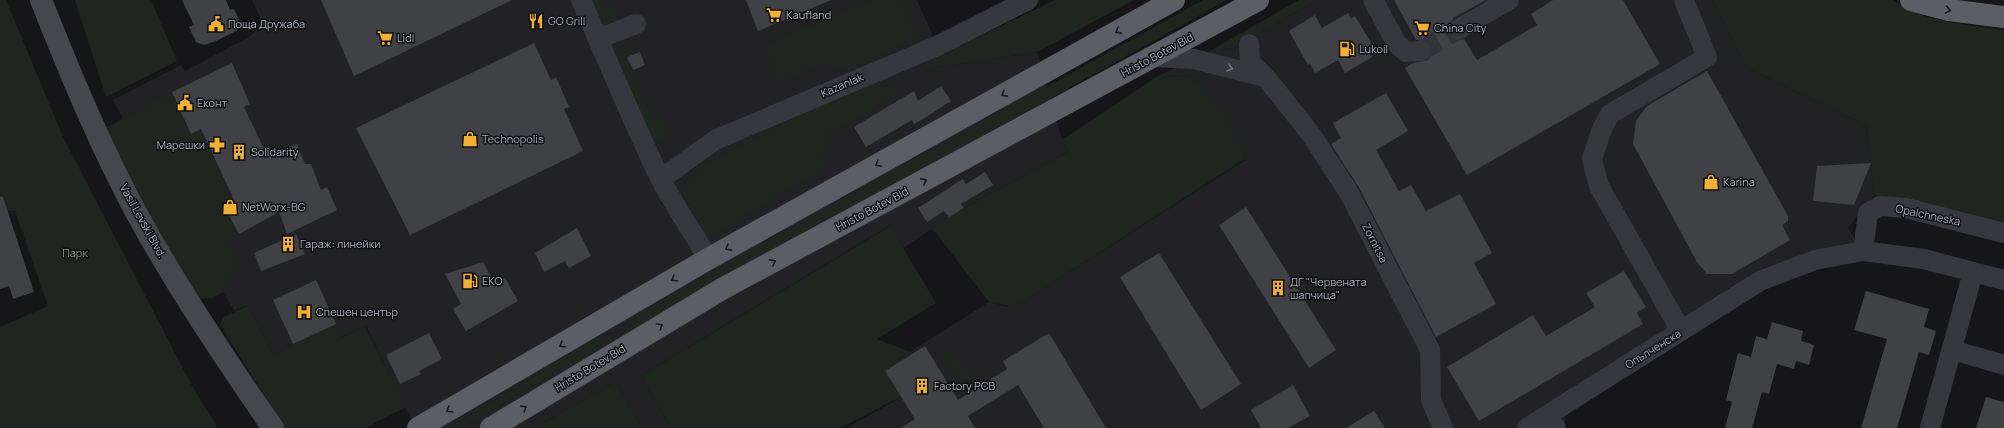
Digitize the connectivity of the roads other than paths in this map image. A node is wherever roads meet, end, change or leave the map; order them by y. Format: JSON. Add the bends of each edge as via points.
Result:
{"nodes":[{"id":1,"x":41,"y":0,"type":"edge"},
{"id":2,"x":581,"y":0,"type":"edge"},
{"id":3,"x":1174,"y":0,"type":"edge"},
{"id":4,"x":1258,"y":0,"type":"edge"},
{"id":5,"x":1373,"y":0,"type":"edge"},
{"id":6,"x":1509,"y":0,"type":"edge"},
{"id":7,"x":1684,"y":0,"type":"edge"},
{"id":8,"x":1911,"y":0,"type":"edge"},
{"id":9,"x":1020,"y":2,"type":"edge"},
{"id":10,"x":1156,"y":6,"type":"edge"},
{"id":11,"x":2004,"y":17,"type":"edge"},
{"id":12,"x":636,"y":24,"type":"dead end"},
{"id":13,"x":1459,"y":29,"type":"tunnel mouth"},
{"id":14,"x":598,"y":39,"type":"junction"},
{"id":15,"x":1249,"y":44,"type":"dead end"},
{"id":16,"x":1421,"y":51,"type":"tunnel mouth"},
{"id":17,"x":1154,"y":57,"type":"junction"},
{"id":18,"x":1265,"y":77,"type":"junction"},
{"id":19,"x":661,"y":178,"type":"junction"},
{"id":20,"x":2004,"y":233,"type":"edge"},
{"id":21,"x":1863,"y":251,"type":"junction"},
{"id":22,"x":708,"y":259,"type":"junction"},
{"id":23,"x":1973,"y":272,"type":"junction"},
{"id":24,"x":2004,"y":280,"type":"edge"},
{"id":25,"x":618,"y":312,"type":"junction"},
{"id":26,"x":1682,"y":331,"type":"junction"},
{"id":27,"x":633,"y":342,"type":"junction"},
{"id":28,"x":1952,"y":350,"type":"junction"},
{"id":29,"x":2004,"y":364,"type":"edge"},
{"id":30,"x":1551,"y":422,"type":"edge"},
{"id":31,"x":273,"y":428,"type":"edge"},
{"id":32,"x":418,"y":428,"type":"edge"},
{"id":33,"x":491,"y":428,"type":"edge"},
{"id":34,"x":1443,"y":428,"type":"edge"},
{"id":35,"x":1527,"y":428,"type":"edge"},
{"id":36,"x":1930,"y":428,"type":"edge"}],
"edges":[{"from":1,"to":31,"type":"main road","name":"Vasil Levski Blvd.","via":[[87,114],[138,216],[202,322]]},
{"from":2,"to":14,"type":"street"},
{"from":3,"to":10,"type":"highway"},
{"from":4,"to":17,"type":"highway","name":"Hristo Botev Bld"},
{"from":5,"to":16,"type":"street","via":[[1397,44],[1406,52]]},
{"from":6,"to":13,"type":"street"},
{"from":7,"to":26,"type":"street","via":[[1708,57],[1610,114],[1592,159],[1599,186]]},
{"from":8,"to":11,"type":"highway","one_way":true,"via":[[1949,10]]},
{"from":9,"to":19,"type":"street","name":"Kazanlak","via":[[937,46],[715,140]]},
{"from":10,"to":22,"type":"highway","one_way":true},
{"from":12,"to":14,"type":"street"},
{"from":14,"to":19,"type":"street"},
{"from":15,"to":18,"type":"street","name":"Zornitsa","via":[[1250,62]]},
{"from":17,"to":18,"type":"street","one_way":true,"via":[[1194,59]]},
{"from":27,"to":17,"type":"highway","name":"Hristo Botev Bld","one_way":true,"via":[[722,290]]},
{"from":18,"to":34,"type":"street","name":"Zornitsa","via":[[1310,133],[1348,191],[1430,350],[1431,400]]},
{"from":19,"to":22,"type":"street"},
{"from":20,"to":21,"type":"street","name":"Opalchneska","via":[[1906,208],[1880,206],[1868,213]]},
{"from":21,"to":23,"type":"street","via":[[1924,259]]},
{"from":21,"to":26,"type":"street","name":"Опълченска","via":[[1815,260],[1760,281]]},
{"from":22,"to":25,"type":"highway","one_way":true},
{"from":23,"to":24,"type":"street"},
{"from":23,"to":28,"type":"street"},
{"from":25,"to":27,"type":"highway"},
{"from":25,"to":32,"type":"highway","one_way":true},
{"from":26,"to":30,"type":"street","name":"Опълченска"},
{"from":33,"to":27,"type":"highway","name":"Hristo Botev Bld","one_way":true},
{"from":28,"to":29,"type":"street"},
{"from":28,"to":36,"type":"street"},
{"from":30,"to":35,"type":"street"}]}
